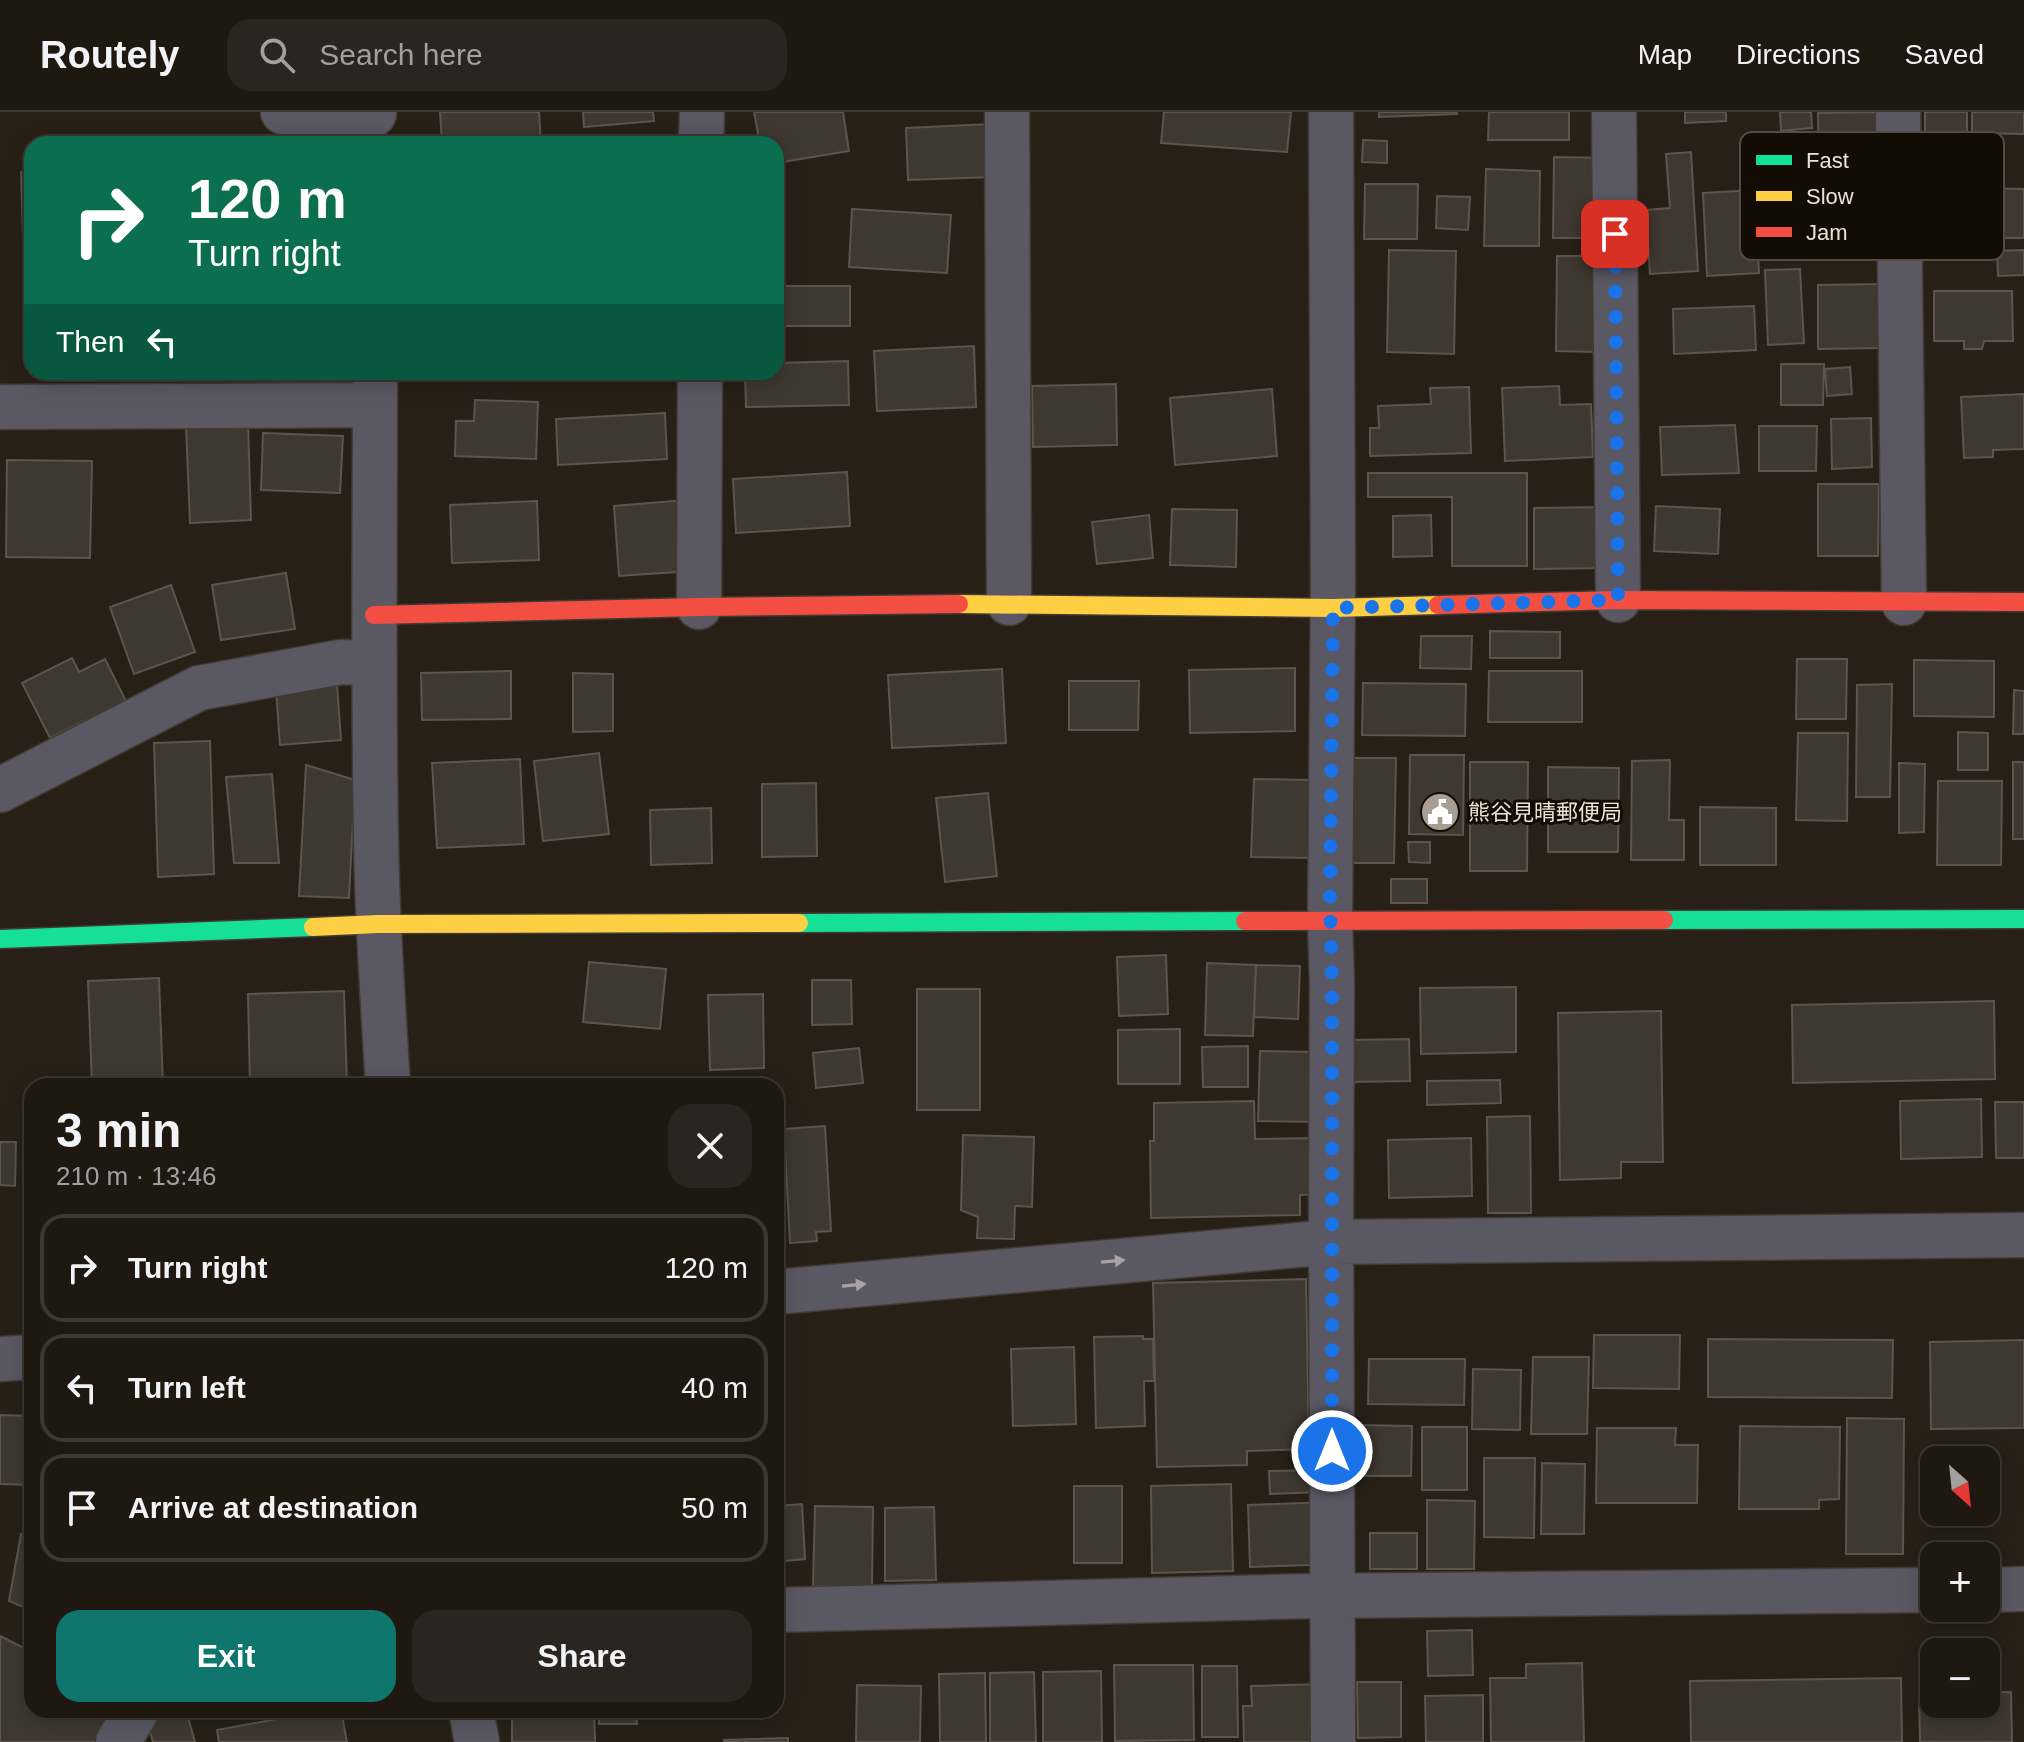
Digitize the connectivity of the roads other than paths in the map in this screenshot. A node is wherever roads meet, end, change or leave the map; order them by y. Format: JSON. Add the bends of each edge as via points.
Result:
{"nodes":[{"id":1,"x":283,"y":112,"type":"edge"},
{"id":2,"x":702,"y":112,"type":"edge"},
{"id":3,"x":1007,"y":112,"type":"edge"},
{"id":4,"x":1331,"y":112,"type":"edge"},
{"id":5,"x":1614,"y":112,"type":"edge"},
{"id":6,"x":1898,"y":112,"type":"edge"},
{"id":7,"x":374,"y":123,"type":"edge"},
{"id":8,"x":1898,"y":132,"type":"edge"},
{"id":9,"x":701,"y":136,"type":"edge"},
{"id":10,"x":1900,"y":260,"type":"edge"},
{"id":11,"x":700,"y":380,"type":"edge"},
{"id":12,"x":375,"y":388,"type":"edge"},
{"id":13,"x":0,"y":407,"type":"edge"},
{"id":14,"x":1618,"y":600,"type":"junction"},
{"id":15,"x":2024,"y":602,"type":"edge"},
{"id":16,"x":1009,"y":603,"type":"junction"},
{"id":17,"x":1904,"y":603,"type":"junction"},
{"id":18,"x":699,"y":607,"type":"junction"},
{"id":19,"x":1333,"y":608,"type":"junction"},
{"id":20,"x":374,"y":615,"type":"junction"},
{"id":21,"x":374,"y":663,"type":"junction"},
{"id":22,"x":0,"y":790,"type":"edge"},
{"id":23,"x":2024,"y":919,"type":"edge"},
{"id":24,"x":1330,"y":922,"type":"junction"},
{"id":25,"x":378,"y":924,"type":"junction"},
{"id":26,"x":0,"y":939,"type":"edge"},
{"id":27,"x":388,"y":1078,"type":"edge"},
{"id":28,"x":2024,"y":1235,"type":"edge"},
{"id":29,"x":1331,"y":1242,"type":"junction"},
{"id":30,"x":784,"y":1291,"type":"edge"},
{"id":31,"x":24,"y":1358,"type":"edge"},
{"id":32,"x":0,"y":1359,"type":"edge"},
{"id":33,"x":2024,"y":1589,"type":"edge"},
{"id":34,"x":1920,"y":1590,"type":"edge"},
{"id":35,"x":2000,"y":1590,"type":"edge"},
{"id":36,"x":1332,"y":1596,"type":"junction"},
{"id":37,"x":784,"y":1610,"type":"edge"},
{"id":38,"x":132,"y":1718,"type":"edge"},
{"id":39,"x":472,"y":1718,"type":"edge"},
{"id":40,"x":118,"y":1742,"type":"edge"},
{"id":41,"x":477,"y":1742,"type":"edge"},
{"id":42,"x":1333,"y":1742,"type":"edge"}],
"edges":[{"from":1,"to":7,"type":"street"},
{"from":2,"to":9,"type":"street"},
{"from":3,"to":16,"type":"street"},
{"from":4,"to":19,"type":"street"},
{"from":5,"to":14,"type":"street"},
{"from":6,"to":8,"type":"street"},
{"from":10,"to":17,"type":"street"},
{"from":11,"to":18,"type":"street"},
{"from":12,"to":13,"type":"street"},
{"from":12,"to":20,"type":"street"},
{"from":14,"to":17,"type":"street"},
{"from":14,"to":19,"type":"street"},
{"from":15,"to":17,"type":"street"},
{"from":16,"to":18,"type":"street"},
{"from":16,"to":19,"type":"street"},
{"from":18,"to":20,"type":"street"},
{"from":19,"to":24,"type":"street"},
{"from":20,"to":21,"type":"street"},
{"from":21,"to":22,"type":"street","via":[[341,662],[199,688]]},
{"from":21,"to":25,"type":"street"},
{"from":23,"to":24,"type":"street"},
{"from":24,"to":25,"type":"street"},
{"from":24,"to":29,"type":"street"},
{"from":25,"to":26,"type":"street"},
{"from":25,"to":27,"type":"street"},
{"from":28,"to":29,"type":"street"},
{"from":30,"to":29,"type":"street","one_way":true},
{"from":29,"to":36,"type":"street"},
{"from":31,"to":32,"type":"street"},
{"from":33,"to":35,"type":"street"},
{"from":34,"to":36,"type":"street"},
{"from":36,"to":37,"type":"street"},
{"from":36,"to":42,"type":"street"},
{"from":38,"to":40,"type":"street"},
{"from":39,"to":41,"type":"street"}]}
